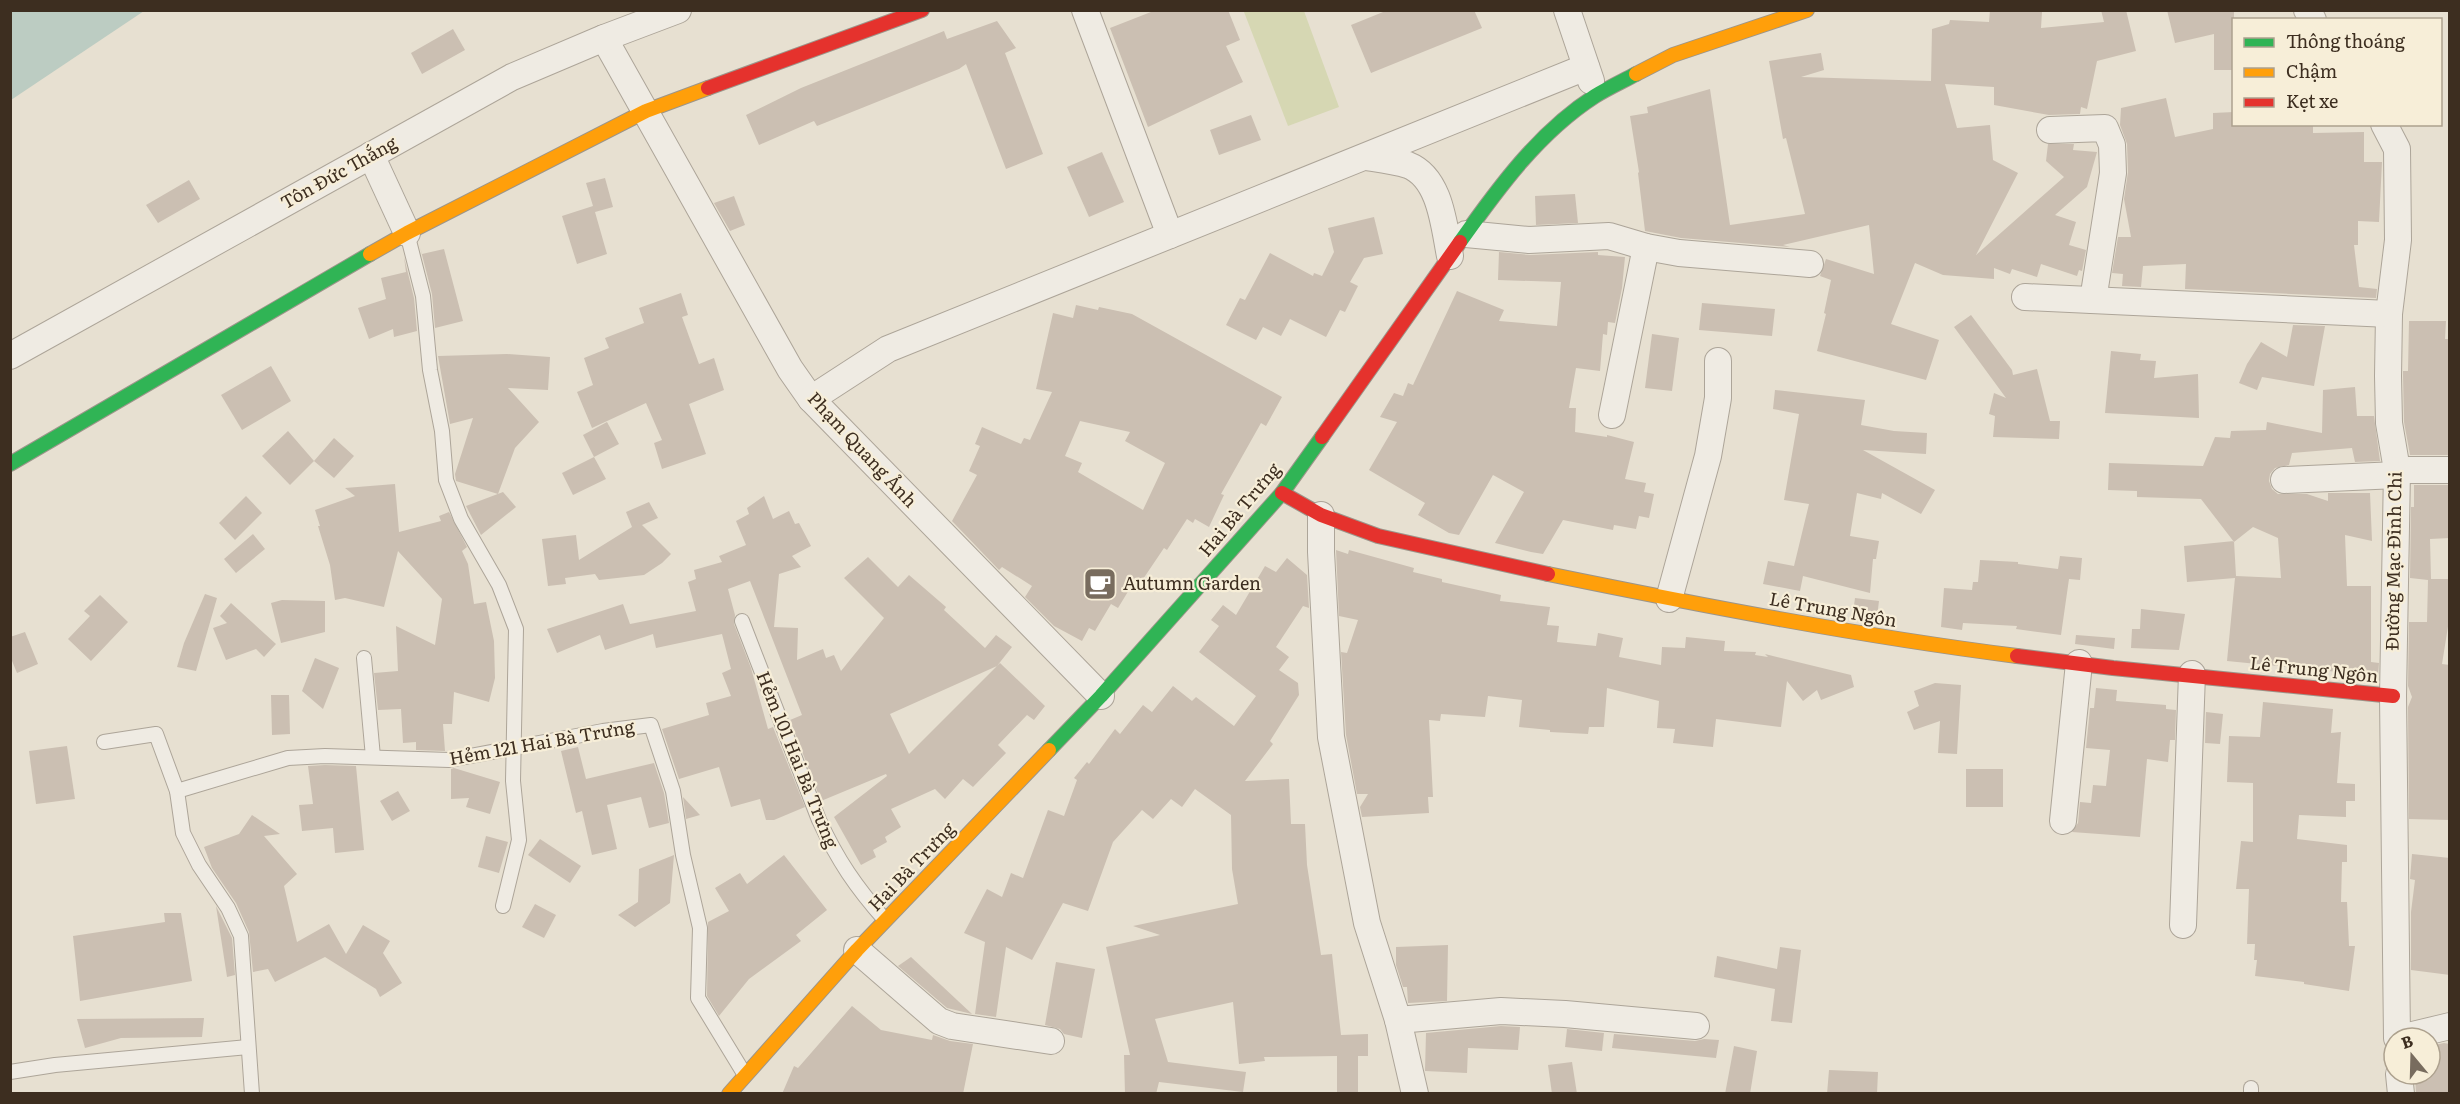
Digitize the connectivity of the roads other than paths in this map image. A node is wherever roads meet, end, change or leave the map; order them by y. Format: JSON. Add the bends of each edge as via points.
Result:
{"nodes":[{"id":1,"x":678,"y":10,"type":"edge"},
{"id":2,"x":922,"y":10,"type":"edge"},
{"id":3,"x":1085,"y":10,"type":"edge"},
{"id":4,"x":1567,"y":10,"type":"edge"},
{"id":5,"x":1807,"y":10,"type":"edge"},
{"id":6,"x":870,"y":19,"type":"edge"},
{"id":7,"x":604,"y":38,"type":"junction"},
{"id":8,"x":1586,"y":67,"type":"junction"},
{"id":9,"x":1595,"y":96,"type":"junction"},
{"id":10,"x":646,"y":111,"type":"junction"},
{"id":11,"x":2386,"y":126,"type":"edge"},
{"id":12,"x":2050,"y":130,"type":"dead end"},
{"id":13,"x":371,"y":155,"type":"junction"},
{"id":14,"x":1366,"y":157,"type":"junction"},
{"id":15,"x":407,"y":233,"type":"junction"},
{"id":16,"x":1466,"y":234,"type":"junction"},
{"id":17,"x":1170,"y":236,"type":"junction"},
{"id":18,"x":1646,"y":248,"type":"junction"},
{"id":19,"x":1450,"y":256,"type":"junction"},
{"id":20,"x":1810,"y":264,"type":"dead end"},
{"id":21,"x":2025,"y":297,"type":"dead end"},
{"id":22,"x":2093,"y":300,"type":"junction"},
{"id":23,"x":2389,"y":314,"type":"junction"},
{"id":24,"x":10,"y":356,"type":"edge"},
{"id":25,"x":1718,"y":362,"type":"dead end"},
{"id":26,"x":811,"y":399,"type":"junction"},
{"id":27,"x":1612,"y":415,"type":"dead end"},
{"id":28,"x":10,"y":464,"type":"edge"},
{"id":29,"x":2450,"y":470,"type":"edge"},
{"id":30,"x":2397,"y":472,"type":"junction"},
{"id":31,"x":2284,"y":480,"type":"dead end"},
{"id":32,"x":1282,"y":493,"type":"junction"},
{"id":33,"x":1321,"y":515,"type":"junction"},
{"id":34,"x":1669,"y":599,"type":"junction"},
{"id":35,"x":742,"y":621,"type":"dead end"},
{"id":36,"x":364,"y":658,"type":"dead end"},
{"id":37,"x":2079,"y":663,"type":"junction"},
{"id":38,"x":2192,"y":674,"type":"junction"},
{"id":39,"x":1101,"y":696,"type":"junction"},
{"id":40,"x":2392,"y":696,"type":"junction"},
{"id":41,"x":104,"y":742,"type":"dead end"},
{"id":42,"x":513,"y":747,"type":"junction"},
{"id":43,"x":373,"y":757,"type":"junction"},
{"id":44,"x":177,"y":791,"type":"junction"},
{"id":45,"x":2064,"y":821,"type":"dead end"},
{"id":46,"x":503,"y":906,"type":"dead end"},
{"id":47,"x":885,"y":920,"type":"junction"},
{"id":48,"x":2184,"y":925,"type":"dead end"},
{"id":49,"x":857,"y":950,"type":"junction"},
{"id":50,"x":1398,"y":1020,"type":"junction"},
{"id":51,"x":1696,"y":1026,"type":"dead end"},
{"id":52,"x":2399,"y":1026,"type":"edge"},
{"id":53,"x":1051,"y":1041,"type":"dead end"},
{"id":54,"x":248,"y":1047,"type":"junction"},
{"id":55,"x":10,"y":1072,"type":"edge"},
{"id":56,"x":745,"y":1075,"type":"junction"},
{"id":57,"x":252,"y":1094,"type":"edge"},
{"id":58,"x":729,"y":1094,"type":"edge"},
{"id":59,"x":1414,"y":1094,"type":"edge"}],
"edges":[{"from":1,"to":7,"type":"street","name":"Tôn Đức Thắng"},
{"from":2,"to":6,"type":"street"},
{"from":3,"to":17,"type":"street"},
{"from":4,"to":8,"type":"street"},
{"from":5,"to":9,"type":"street","name":"Hai Bà Trưng","via":[[1673,56]]},
{"from":6,"to":10,"type":"street"},
{"from":7,"to":10,"type":"street","name":"Phạm Quang Ảnh"},
{"from":7,"to":13,"type":"street","name":"Tôn Đức Thắng","via":[[512,77]]},
{"from":8,"to":9,"type":"street"},
{"from":8,"to":14,"type":"street"},
{"from":9,"to":16,"type":"street","name":"Hai Bà Trưng","via":[[1539,141]]},
{"from":10,"to":15,"type":"street"},
{"from":10,"to":26,"type":"street","name":"Phạm Quang Ảnh","via":[[790,369]]},
{"from":11,"to":23,"type":"street","name":"Đường Mạc Đĩnh Chi","via":[[2397,149],[2398,240]]},
{"from":12,"to":22,"type":"street","via":[[2105,128],[2112,145],[2113,173]]},
{"from":13,"to":15,"type":"street"},
{"from":13,"to":24,"type":"street","name":"Tôn Đức Thắng"},
{"from":14,"to":17,"type":"street"},
{"from":14,"to":19,"type":"street","via":[[1409,166],[1427,180],[1440,206]]},
{"from":15,"to":28,"type":"street"},
{"from":15,"to":42,"type":"lane","via":[[423,296],[446,480],[461,519],[500,585],[516,629]]},
{"from":16,"to":18,"type":"street","via":[[1530,240],[1609,236]]},
{"from":16,"to":19,"type":"street","name":"Hai Bà Trưng"},
{"from":17,"to":26,"type":"street","via":[[888,349]]},
{"from":18,"to":20,"type":"street"},
{"from":18,"to":27,"type":"street"},
{"from":19,"to":32,"type":"street","name":"Hai Bà Trưng"},
{"from":21,"to":22,"type":"street"},
{"from":22,"to":23,"type":"street"},
{"from":23,"to":30,"type":"street","name":"Đường Mạc Đĩnh Chi","via":[[2389,423]]},
{"from":25,"to":34,"type":"street","via":[[1718,398],[1708,456]]},
{"from":26,"to":39,"type":"street","name":"Phạm Quang Ảnh"},
{"from":29,"to":30,"type":"street"},
{"from":30,"to":31,"type":"street"},
{"from":30,"to":40,"type":"street","name":"Đường Mạc Đĩnh Chi"},
{"from":32,"to":33,"type":"street","name":"Lê Trung Ngôn"},
{"from":32,"to":39,"type":"street","name":"Hai Bà Trưng"},
{"from":33,"to":34,"type":"street","name":"Lê Trung Ngôn","via":[[1378,536]]},
{"from":33,"to":50,"type":"street","via":[[1331,737],[1367,923]]},
{"from":34,"to":37,"type":"street","name":"Lê Trung Ngôn","via":[[1938,646]]},
{"from":35,"to":47,"type":"lane","name":"Hẻm 101 Hai Bà Trưng","via":[[831,847],[855,885]]},
{"from":36,"to":43,"type":"lane"},
{"from":37,"to":38,"type":"street","name":"Lê Trung Ngôn"},
{"from":37,"to":45,"type":"street"},
{"from":38,"to":40,"type":"street","name":"Lê Trung Ngôn"},
{"from":38,"to":48,"type":"street"},
{"from":39,"to":47,"type":"street","name":"Hai Bà Trưng"},
{"from":40,"to":52,"type":"street","name":"Đường Mạc Đĩnh Chi"},
{"from":41,"to":44,"type":"lane","via":[[156,734]]},
{"from":42,"to":43,"type":"lane","name":"Hẻm 121 Hai Bà Trưng","via":[[449,760]]},
{"from":42,"to":46,"type":"lane","via":[[519,840]]},
{"from":42,"to":56,"type":"lane","name":"Hẻm 121 Hai Bà Trưng","via":[[651,725],[673,791],[700,928],[698,998]]},
{"from":43,"to":44,"type":"lane","name":"Hẻm 121 Hai Bà Trưng","via":[[288,758]]},
{"from":44,"to":54,"type":"lane","via":[[183,833],[241,936]]},
{"from":47,"to":49,"type":"street","name":"Hai Bà Trưng"},
{"from":49,"to":53,"type":"street","via":[[939,1021]]},
{"from":49,"to":56,"type":"street","name":"Hai Bà Trưng"},
{"from":50,"to":51,"type":"street","via":[[1501,1011]]},
{"from":50,"to":59,"type":"street"},
{"from":54,"to":55,"type":"lane"},
{"from":54,"to":57,"type":"lane"},
{"from":56,"to":58,"type":"street","name":"Hai Bà Trưng"}]}
